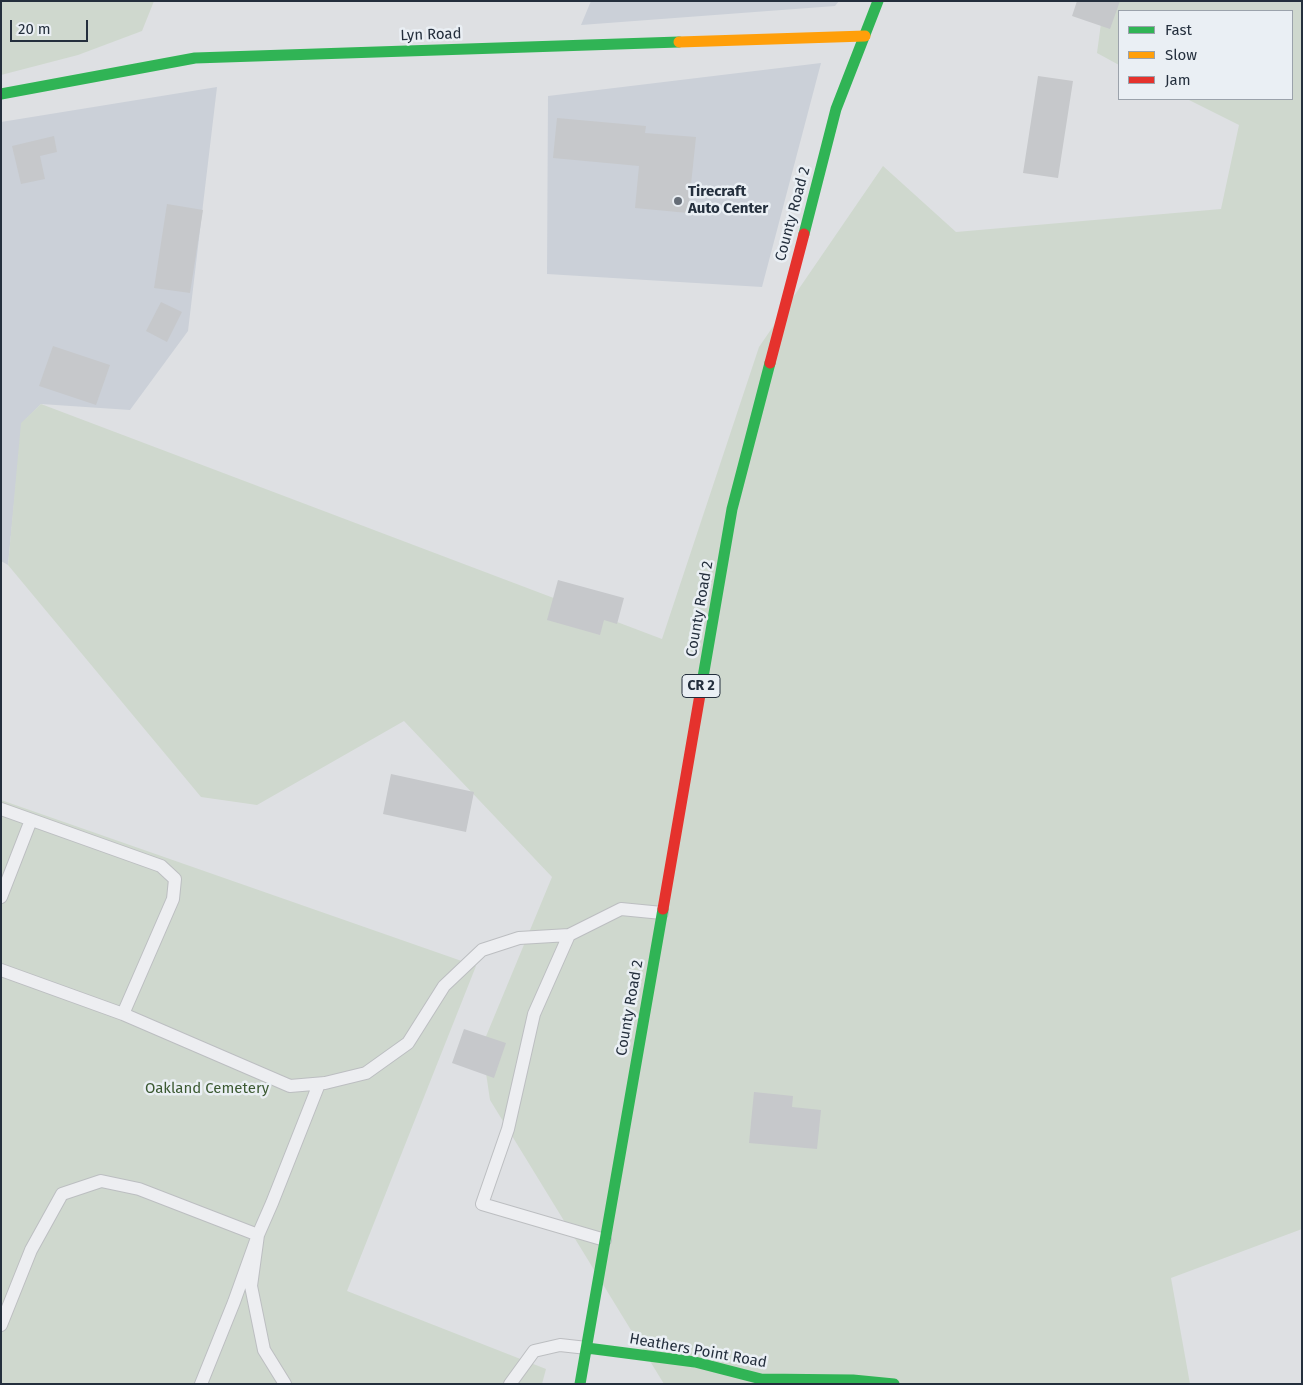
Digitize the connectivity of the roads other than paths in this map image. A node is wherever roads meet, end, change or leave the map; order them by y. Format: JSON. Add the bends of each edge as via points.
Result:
{"nodes":[{"id":1,"x":878,"y":1,"type":"edge"},
{"id":2,"x":865,"y":36,"type":"junction"},
{"id":3,"x":1,"y":94,"type":"edge"},
{"id":4,"x":1,"y":809,"type":"edge"},
{"id":5,"x":31,"y":820,"type":"junction"},
{"id":6,"x":1,"y":897,"type":"edge"},
{"id":7,"x":662,"y":913,"type":"junction"},
{"id":8,"x":569,"y":935,"type":"junction"},
{"id":9,"x":1,"y":970,"type":"edge"},
{"id":10,"x":123,"y":1014,"type":"junction"},
{"id":11,"x":319,"y":1084,"type":"junction"},
{"id":12,"x":258,"y":1235,"type":"junction"},
{"id":13,"x":605,"y":1240,"type":"junction"},
{"id":14,"x":1,"y":1325,"type":"edge"},
{"id":15,"x":586,"y":1348,"type":"junction"},
{"id":16,"x":201,"y":1384,"type":"edge"},
{"id":17,"x":284,"y":1384,"type":"edge"},
{"id":18,"x":510,"y":1384,"type":"edge"},
{"id":19,"x":580,"y":1384,"type":"edge"},
{"id":20,"x":894,"y":1384,"type":"edge"}],
"edges":[{"from":1,"to":2,"type":"main road","name":"County Road 2","number":"CR 2"},
{"from":2,"to":3,"type":"main road","name":"Lyn Road","via":[[195,58]]},
{"from":2,"to":7,"type":"main road","name":"County Road 2","number":"CR 2","via":[[836,109],[732,509]]},
{"from":4,"to":5,"type":"lane"},
{"from":5,"to":6,"type":"lane"},
{"from":5,"to":10,"type":"lane","via":[[161,866],[175,879],[173,899]]},
{"from":7,"to":8,"type":"lane","via":[[620,909]]},
{"from":7,"to":13,"type":"main road","name":"County Road 2","number":"CR 2"},
{"from":8,"to":11,"type":"lane","via":[[519,938],[482,950],[444,986],[408,1043],[366,1072]]},
{"from":8,"to":13,"type":"lane","via":[[534,1014],[508,1129],[482,1204]]},
{"from":9,"to":10,"type":"lane"},
{"from":10,"to":11,"type":"lane","via":[[290,1086]]},
{"from":11,"to":12,"type":"lane"},
{"from":12,"to":14,"type":"lane","via":[[140,1189],[101,1181],[62,1194],[31,1250]]},
{"from":12,"to":16,"type":"lane"},
{"from":12,"to":17,"type":"lane","via":[[251,1286],[264,1350]]},
{"from":13,"to":15,"type":"main road","name":"County Road 2","number":"CR 2"},
{"from":15,"to":18,"type":"lane","via":[[560,1345],[534,1351]]},
{"from":15,"to":19,"type":"main road","name":"County Road 2","number":"CR 2"},
{"from":15,"to":20,"type":"main road","name":"Heathers Point Road","via":[[695,1362],[761,1379]]}]}
